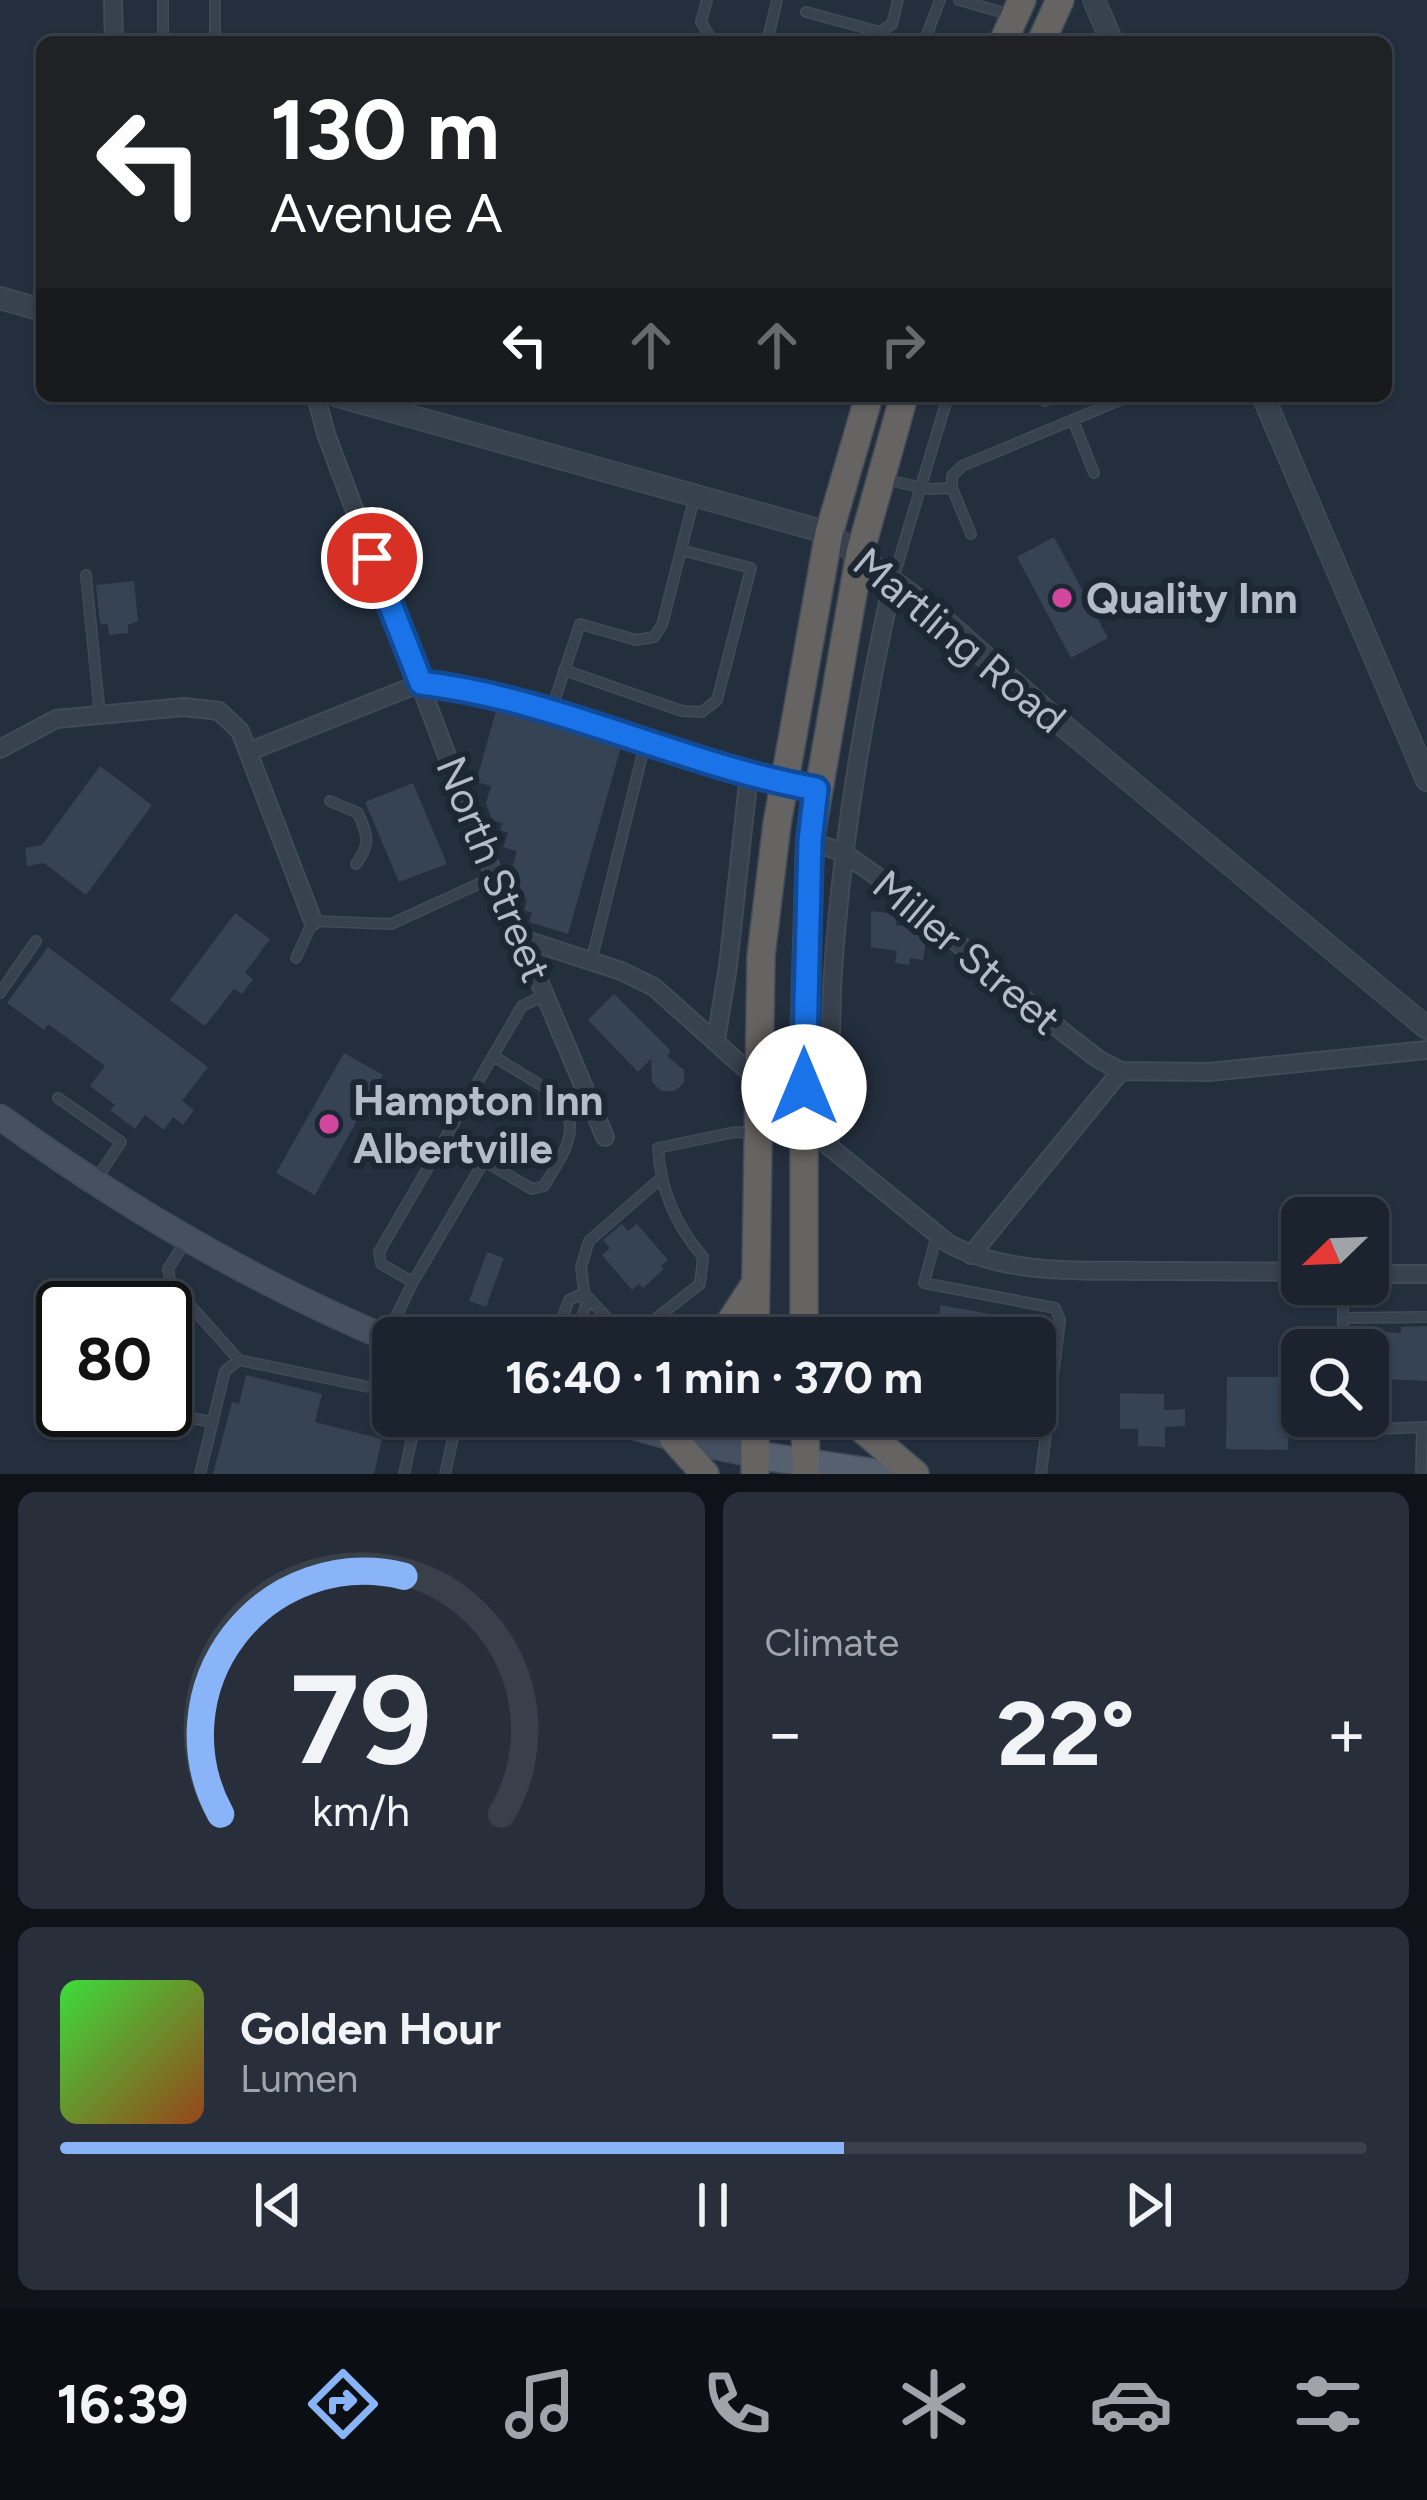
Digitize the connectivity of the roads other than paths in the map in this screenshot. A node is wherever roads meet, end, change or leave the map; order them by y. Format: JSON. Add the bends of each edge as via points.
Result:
{"nodes":[{"id":1,"x":113,"y":0,"type":"edge"},
{"id":2,"x":163,"y":0,"type":"edge"},
{"id":3,"x":215,"y":0,"type":"edge"},
{"id":4,"x":706,"y":0,"type":"edge"},
{"id":5,"x":777,"y":0,"type":"edge"},
{"id":6,"x":898,"y":0,"type":"edge"},
{"id":7,"x":940,"y":0,"type":"edge"},
{"id":8,"x":959,"y":0,"type":"edge"},
{"id":9,"x":1060,"y":0,"type":"edge"},
{"id":10,"x":1094,"y":0,"type":"edge"},
{"id":11,"x":806,"y":12,"type":"dead end"},
{"id":12,"x":1013,"y":19,"type":"edge"},
{"id":13,"x":114,"y":36,"type":"edge"},
{"id":14,"x":163,"y":36,"type":"edge"},
{"id":15,"x":215,"y":36,"type":"edge"},
{"id":16,"x":708,"y":36,"type":"edge"},
{"id":17,"x":768,"y":36,"type":"edge"},
{"id":18,"x":926,"y":36,"type":"edge"},
{"id":19,"x":1043,"y":36,"type":"edge"},
{"id":20,"x":1109,"y":36,"type":"edge"},
{"id":21,"x":0,"y":298,"type":"edge"},
{"id":22,"x":36,"y":308,"type":"edge"},
{"id":23,"x":318,"y":402,"type":"edge"},
{"id":24,"x":360,"y":402,"type":"edge"},
{"id":25,"x":867,"y":402,"type":"edge"},
{"id":26,"x":902,"y":402,"type":"edge"},
{"id":27,"x":946,"y":402,"type":"edge"},
{"id":28,"x":1116,"y":402,"type":"edge"},
{"id":29,"x":1266,"y":402,"type":"edge"},
{"id":30,"x":1073,"y":420,"type":"junction"},
{"id":31,"x":1094,"y":473,"type":"dead end"},
{"id":32,"x":879,"y":478,"type":"junction"},
{"id":33,"x":919,"y":486,"type":"junction"},
{"id":34,"x":952,"y":488,"type":"junction"},
{"id":35,"x":694,"y":495,"type":"junction"},
{"id":36,"x":829,"y":533,"type":"junction"},
{"id":37,"x":971,"y":533,"type":"dead end"},
{"id":38,"x":681,"y":550,"type":"junction"},
{"id":39,"x":860,"y":553,"type":"junction"},
{"id":40,"x":86,"y":575,"type":"dead end"},
{"id":41,"x":893,"y":580,"type":"junction"},
{"id":42,"x":565,"y":670,"type":"junction"},
{"id":43,"x":421,"y":683,"type":"junction"},
{"id":44,"x":835,"y":687,"type":"junction"},
{"id":45,"x":871,"y":692,"type":"junction"},
{"id":46,"x":551,"y":711,"type":"junction"},
{"id":47,"x":100,"y":715,"type":"junction"},
{"id":48,"x":1416,"y":730,"type":"edge"},
{"id":49,"x":646,"y":740,"type":"junction"},
{"id":50,"x":0,"y":749,"type":"edge"},
{"id":51,"x":248,"y":752,"type":"junction"},
{"id":52,"x":749,"y":774,"type":"junction"},
{"id":53,"x":1427,"y":780,"type":"edge"},
{"id":54,"x":782,"y":783,"type":"junction"},
{"id":55,"x":816,"y":789,"type":"junction"},
{"id":56,"x":330,"y":801,"type":"dead end"},
{"id":57,"x":810,"y":841,"type":"junction"},
{"id":58,"x":844,"y":853,"type":"junction"},
{"id":59,"x":356,"y":864,"type":"dead end"},
{"id":60,"x":496,"y":876,"type":"junction"},
{"id":61,"x":314,"y":921,"type":"junction"},
{"id":62,"x":524,"y":938,"type":"junction"},
{"id":63,"x":36,"y":941,"type":"dead end"},
{"id":64,"x":296,"y":958,"type":"dead end"},
{"id":65,"x":591,"y":962,"type":"junction"},
{"id":66,"x":0,"y":992,"type":"edge"},
{"id":67,"x":545,"y":995,"type":"junction"},
{"id":68,"x":1427,"y":1028,"type":"edge"},
{"id":69,"x":716,"y":1040,"type":"junction"},
{"id":70,"x":1427,"y":1050,"type":"edge"},
{"id":71,"x":493,"y":1056,"type":"junction"},
{"id":72,"x":1121,"y":1070,"type":"junction"},
{"id":73,"x":759,"y":1081,"type":"junction"},
{"id":74,"x":58,"y":1098,"type":"dead end"},
{"id":75,"x":0,"y":1117,"type":"edge"},
{"id":76,"x":757,"y":1126,"type":"junction"},
{"id":77,"x":804,"y":1126,"type":"junction"},
{"id":78,"x":605,"y":1137,"type":"dead end"},
{"id":79,"x":445,"y":1138,"type":"junction"},
{"id":80,"x":829,"y":1147,"type":"junction"},
{"id":81,"x":484,"y":1161,"type":"junction"},
{"id":82,"x":660,"y":1178,"type":"junction"},
{"id":83,"x":94,"y":1183,"type":"junction"},
{"id":84,"x":938,"y":1234,"type":"junction"},
{"id":85,"x":187,"y":1239,"type":"junction"},
{"id":86,"x":971,"y":1255,"type":"junction"},
{"id":87,"x":1281,"y":1272,"type":"edge"},
{"id":88,"x":1389,"y":1274,"type":"edge"},
{"id":89,"x":1427,"y":1274,"type":"edge"},
{"id":90,"x":413,"y":1282,"type":"junction"},
{"id":91,"x":754,"y":1284,"type":"junction"},
{"id":92,"x":584,"y":1293,"type":"junction"},
{"id":93,"x":1343,"y":1305,"type":"edge"},
{"id":94,"x":399,"y":1317,"type":"edge"},
{"id":95,"x":563,"y":1317,"type":"edge"},
{"id":96,"x":582,"y":1317,"type":"edge"},
{"id":97,"x":607,"y":1317,"type":"edge"},
{"id":98,"x":656,"y":1317,"type":"edge"},
{"id":99,"x":733,"y":1317,"type":"edge"},
{"id":100,"x":755,"y":1317,"type":"edge"},
{"id":101,"x":804,"y":1317,"type":"edge"},
{"id":102,"x":1427,"y":1317,"type":"edge"},
{"id":103,"x":1343,"y":1318,"type":"junction"},
{"id":104,"x":1343,"y":1329,"type":"edge"},
{"id":105,"x":372,"y":1332,"type":"edge"},
{"id":106,"x":239,"y":1360,"type":"junction"},
{"id":107,"x":372,"y":1388,"type":"edge"},
{"id":108,"x":192,"y":1418,"type":"edge"},
{"id":109,"x":213,"y":1422,"type":"junction"},
{"id":110,"x":1424,"y":1427,"type":"edge"},
{"id":111,"x":1389,"y":1428,"type":"edge"},
{"id":112,"x":412,"y":1437,"type":"edge"},
{"id":113,"x":454,"y":1437,"type":"edge"},
{"id":114,"x":670,"y":1437,"type":"edge"},
{"id":115,"x":805,"y":1437,"type":"edge"},
{"id":116,"x":872,"y":1437,"type":"edge"},
{"id":117,"x":673,"y":1438,"type":"junction"},
{"id":118,"x":756,"y":1464,"type":"edge"},
{"id":119,"x":806,"y":1469,"type":"edge"},
{"id":120,"x":200,"y":1474,"type":"edge"},
{"id":121,"x":404,"y":1474,"type":"edge"},
{"id":122,"x":446,"y":1474,"type":"edge"},
{"id":123,"x":705,"y":1474,"type":"edge"},
{"id":124,"x":883,"y":1474,"type":"edge"},
{"id":125,"x":916,"y":1474,"type":"edge"},
{"id":126,"x":1040,"y":1474,"type":"edge"},
{"id":127,"x":1421,"y":1474,"type":"edge"}],
"edges":[{"from":1,"to":13,"type":"street"},
{"from":2,"to":14,"type":"lane"},
{"from":3,"to":15,"type":"lane"},
{"from":4,"to":16,"type":"lane","via":[[700,22]]},
{"from":5,"to":17,"type":"lane"},
{"from":6,"to":11,"type":"lane","via":[[892,24],[880,32]]},
{"from":7,"to":18,"type":"lane"},
{"from":8,"to":12,"type":"lane"},
{"from":9,"to":19,"type":"highway"},
{"from":10,"to":20,"type":"street"},
{"from":21,"to":22,"type":"street"},
{"from":23,"to":43,"type":"street","name":"North Street"},
{"from":24,"to":35,"type":"street","name":"Martling Road"},
{"from":25,"to":36,"type":"highway"},
{"from":26,"to":32,"type":"highway"},
{"from":27,"to":33,"type":"lane"},
{"from":28,"to":30,"type":"lane"},
{"from":29,"to":48,"type":"street"},
{"from":30,"to":31,"type":"lane"},
{"from":30,"to":34,"type":"lane","via":[[962,466]]},
{"from":32,"to":33,"type":"lane"},
{"from":32,"to":39,"type":"highway"},
{"from":33,"to":34,"type":"lane"},
{"from":33,"to":41,"type":"lane"},
{"from":34,"to":37,"type":"lane"},
{"from":35,"to":36,"type":"street","name":"Martling Road"},
{"from":35,"to":38,"type":"lane"},
{"from":36,"to":39,"type":"street","name":"Martling Road"},
{"from":36,"to":54,"type":"highway"},
{"from":38,"to":42,"type":"lane","via":[[654,637],[636,640],[580,624]]},
{"from":38,"to":42,"type":"lane","via":[[751,568],[717,700],[702,712],[682,711]]},
{"from":39,"to":41,"type":"street","name":"Martling Road"},
{"from":39,"to":44,"type":"highway"},
{"from":40,"to":47,"type":"lane"},
{"from":41,"to":45,"type":"street"},
{"from":41,"to":68,"type":"street","name":"Martling Road"},
{"from":42,"to":46,"type":"lane"},
{"from":43,"to":46,"type":"street"},
{"from":43,"to":51,"type":"street"},
{"from":43,"to":60,"type":"street","name":"North Street"},
{"from":44,"to":45,"type":"street"},
{"from":44,"to":55,"type":"highway"},
{"from":45,"to":58,"type":"street"},
{"from":46,"to":49,"type":"street"},
{"from":47,"to":50,"type":"street","via":[[56,719]]},
{"from":47,"to":51,"type":"street","via":[[210,708],[230,718]]},
{"from":48,"to":53,"type":"street"},
{"from":49,"to":52,"type":"street"},
{"from":49,"to":65,"type":"lane"},
{"from":51,"to":61,"type":"street"},
{"from":52,"to":54,"type":"street"},
{"from":52,"to":69,"type":"street"},
{"from":54,"to":55,"type":"street"},
{"from":54,"to":73,"type":"highway","via":[[761,956]]},
{"from":55,"to":57,"type":"highway"},
{"from":56,"to":59,"type":"lane","via":[[358,813],[368,836]]},
{"from":57,"to":58,"type":"street","name":"Miller Street"},
{"from":57,"to":77,"type":"highway"},
{"from":58,"to":72,"type":"street","name":"Miller Street"},
{"from":58,"to":80,"type":"street"},
{"from":60,"to":61,"type":"lane","via":[[391,924]]},
{"from":60,"to":62,"type":"street","name":"North Street"},
{"from":61,"to":64,"type":"lane"},
{"from":62,"to":65,"type":"street"},
{"from":62,"to":67,"type":"street","name":"North Street"},
{"from":63,"to":66,"type":"lane"},
{"from":65,"to":69,"type":"street","via":[[654,987]]},
{"from":67,"to":71,"type":"lane","via":[[522,1006]]},
{"from":67,"to":78,"type":"street","name":"North Street"},
{"from":69,"to":73,"type":"street"},
{"from":70,"to":72,"type":"street","name":"Miller Street","via":[[1209,1072]]},
{"from":71,"to":79,"type":"lane"},
{"from":71,"to":81,"type":"lane","via":[[560,1096],[572,1138],[544,1186],[532,1189]]},
{"from":72,"to":86,"type":"street"},
{"from":73,"to":76,"type":"highway"},
{"from":74,"to":83,"type":"lane","via":[[121,1142]]},
{"from":75,"to":83,"type":"main road"},
{"from":76,"to":77,"type":"street"},
{"from":76,"to":82,"type":"lane","via":[[658,1148]]},
{"from":76,"to":91,"type":"highway"},
{"from":77,"to":80,"type":"street"},
{"from":77,"to":101,"type":"highway"},
{"from":79,"to":81,"type":"lane"},
{"from":79,"to":90,"type":"lane","via":[[379,1252],[381,1264]]},
{"from":80,"to":84,"type":"street"},
{"from":81,"to":90,"type":"lane"},
{"from":82,"to":92,"type":"lane","via":[[590,1241]]},
{"from":82,"to":98,"type":"lane","via":[[679,1228],[703,1257],[700,1284]]},
{"from":83,"to":85,"type":"main road"},
{"from":84,"to":86,"type":"street"},
{"from":84,"to":126,"type":"lane","via":[[924,1283],[1055,1308],[1060,1320]]},
{"from":85,"to":105,"type":"main road"},
{"from":85,"to":106,"type":"lane","via":[[168,1269],[171,1283]]},
{"from":86,"to":87,"type":"street","via":[[1072,1270]]},
{"from":88,"to":89,"type":"street"},
{"from":90,"to":94,"type":"lane"},
{"from":91,"to":99,"type":"highway"},
{"from":91,"to":100,"type":"highway"},
{"from":92,"to":95,"type":"lane","via":[[569,1300]]},
{"from":92,"to":96,"type":"lane"},
{"from":92,"to":97,"type":"lane"},
{"from":93,"to":103,"type":"lane"},
{"from":102,"to":103,"type":"lane"},
{"from":103,"to":104,"type":"lane"},
{"from":106,"to":107,"type":"lane"},
{"from":106,"to":109,"type":"lane","via":[[225,1371]]},
{"from":108,"to":109,"type":"lane"},
{"from":109,"to":120,"type":"lane"},
{"from":110,"to":111,"type":"lane"},
{"from":110,"to":127,"type":"lane"},
{"from":112,"to":121,"type":"lane"},
{"from":113,"to":122,"type":"lane"},
{"from":114,"to":117,"type":"main road"},
{"from":115,"to":119,"type":"highway"},
{"from":116,"to":125,"type":"highway"},
{"from":117,"to":118,"type":"main road"},
{"from":117,"to":123,"type":"highway"},
{"from":118,"to":119,"type":"main road"},
{"from":119,"to":124,"type":"main road"}]}
